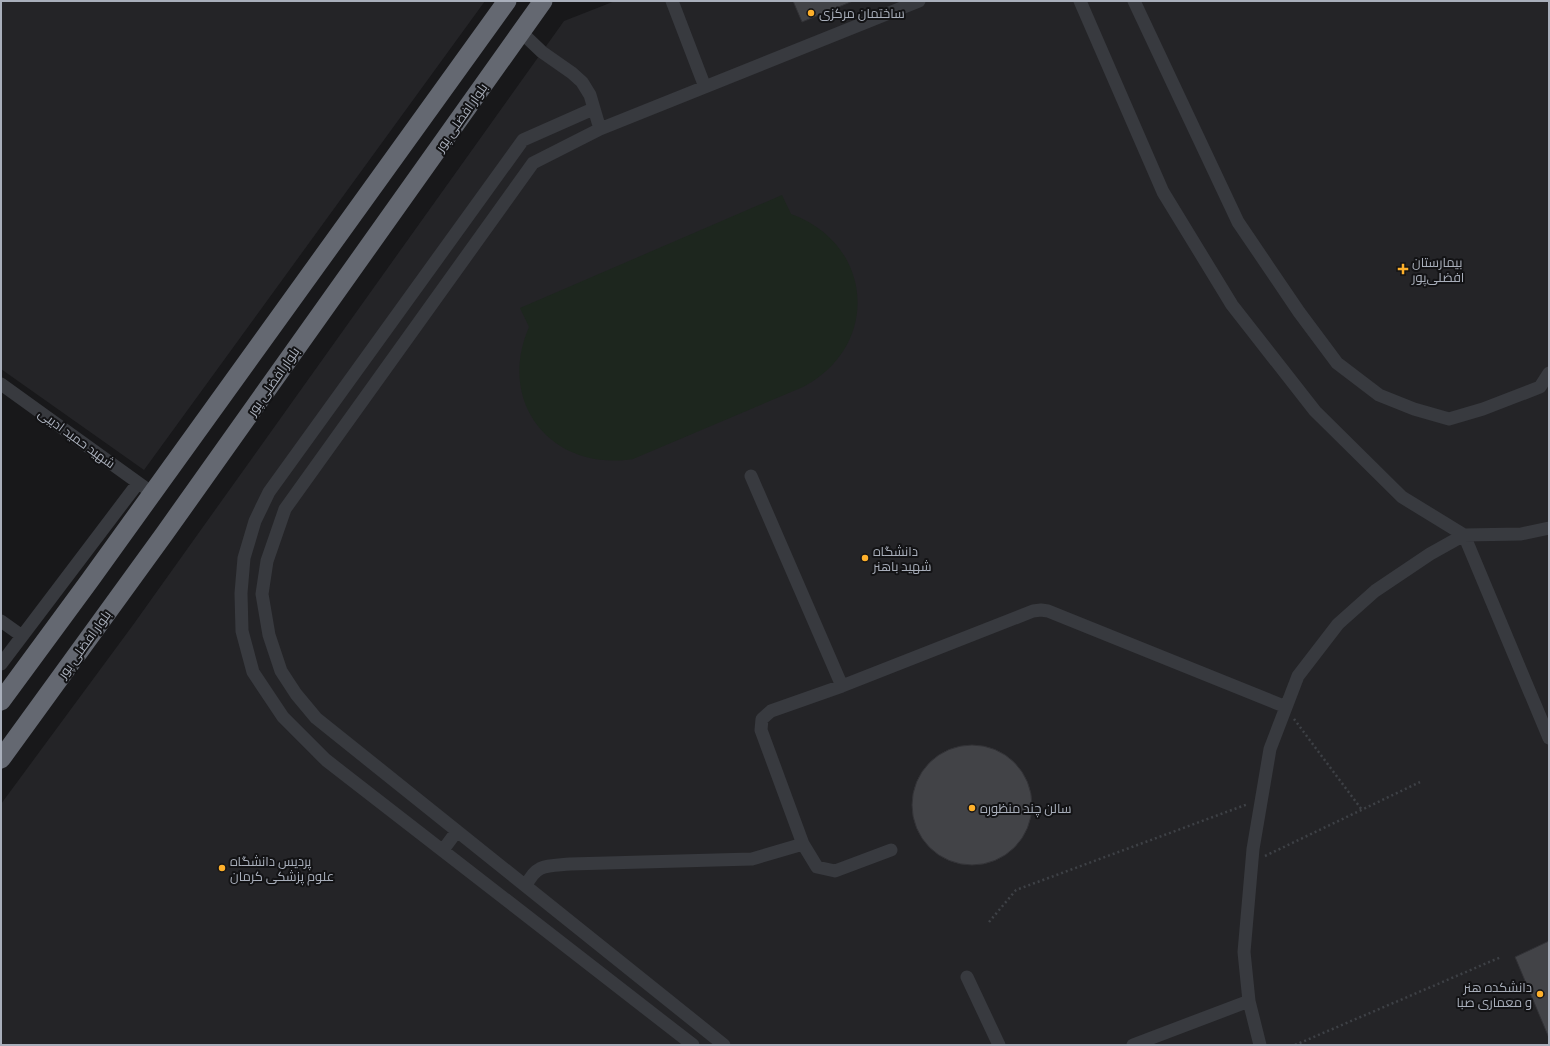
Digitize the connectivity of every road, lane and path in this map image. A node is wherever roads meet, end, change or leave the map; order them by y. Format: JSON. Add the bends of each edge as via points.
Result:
{"nodes":[{"id":1,"x":507,"y":1,"type":"edge"},
{"id":2,"x":543,"y":1,"type":"edge"},
{"id":3,"x":672,"y":1,"type":"edge"},
{"id":4,"x":919,"y":1,"type":"edge"},
{"id":5,"x":1080,"y":1,"type":"edge"},
{"id":6,"x":1134,"y":1,"type":"edge"},
{"id":7,"x":521,"y":32,"type":"junction"},
{"id":8,"x":705,"y":87,"type":"junction"},
{"id":9,"x":593,"y":109,"type":"junction"},
{"id":10,"x":600,"y":128,"type":"junction"},
{"id":11,"x":1549,"y":373,"type":"edge"},
{"id":12,"x":1,"y":384,"type":"edge"},
{"id":13,"x":751,"y":476,"type":"dead end"},
{"id":14,"x":145,"y":488,"type":"junction"},
{"id":15,"x":1549,"y":528,"type":"edge"},
{"id":16,"x":1464,"y":535,"type":"junction"},
{"id":17,"x":1,"y":621,"type":"edge"},
{"id":18,"x":22,"y":636,"type":"junction"},
{"id":19,"x":1,"y":664,"type":"edge"},
{"id":20,"x":842,"y":686,"type":"junction"},
{"id":21,"x":1,"y":701,"type":"edge"},
{"id":22,"x":1286,"y":707,"type":"junction"},
{"id":23,"x":1549,"y":738,"type":"edge"},
{"id":24,"x":1,"y":759,"type":"edge"},
{"id":25,"x":1420,"y":782,"type":"dead end"},
{"id":26,"x":1261,"y":799,"type":"junction"},
{"id":27,"x":1362,"y":810,"type":"junction"},
{"id":28,"x":457,"y":831,"type":"junction"},
{"id":29,"x":803,"y":844,"type":"junction"},
{"id":30,"x":443,"y":850,"type":"junction"},
{"id":31,"x":891,"y":850,"type":"dead end"},
{"id":32,"x":1252,"y":862,"type":"junction"},
{"id":33,"x":526,"y":886,"type":"junction"},
{"id":34,"x":989,"y":922,"type":"dead end"},
{"id":35,"x":1501,"y":957,"type":"dead end"},
{"id":36,"x":967,"y":977,"type":"dead end"},
{"id":37,"x":1249,"y":1001,"type":"junction"},
{"id":38,"x":693,"y":1045,"type":"edge"},
{"id":39,"x":724,"y":1045,"type":"edge"},
{"id":40,"x":999,"y":1045,"type":"edge"},
{"id":41,"x":1133,"y":1045,"type":"edge"},
{"id":42,"x":1260,"y":1045,"type":"edge"},
{"id":43,"x":1295,"y":1045,"type":"edge"}],
"edges":[{"from":1,"to":14,"type":"highway"},
{"from":2,"to":7,"type":"highway","name":"بلوار افضلی پور"},
{"from":3,"to":8,"type":"street"},
{"from":4,"to":8,"type":"street"},
{"from":5,"to":16,"type":"street","via":[[1163,192],[1232,305],[1320,416],[1402,497]]},
{"from":6,"to":11,"type":"street","via":[[1238,222],[1337,363],[1379,395],[1449,419],[1484,409],[1540,387]]},
{"from":7,"to":9,"type":"street","via":[[542,52],[582,82],[590,95]]},
{"from":7,"to":24,"type":"highway","name":"بلوار افضلی پور","via":[[175,520]]},
{"from":8,"to":10,"type":"street"},
{"from":9,"to":10,"type":"street"},
{"from":9,"to":30,"type":"street","via":[[523,140],[269,492],[255,521],[244,558],[241,593],[242,631],[253,672],[283,717],[326,760]]},
{"from":10,"to":28,"type":"street","via":[[533,163],[285,509],[267,561],[262,594],[269,635],[281,671],[296,694],[316,718]]},
{"from":12,"to":14,"type":"street","name":"شهید حمید ادیبی"},
{"from":13,"to":20,"type":"street"},
{"from":14,"to":18,"type":"street"},
{"from":14,"to":21,"type":"highway"},
{"from":15,"to":16,"type":"street","via":[[1521,534]]},
{"from":16,"to":22,"type":"street","via":[[1430,554],[1375,591],[1338,624],[1298,676]]},
{"from":16,"to":23,"type":"street"},
{"from":17,"to":18,"type":"street"},
{"from":18,"to":19,"type":"street"},
{"from":20,"to":22,"type":"street","via":[[1041,610]]},
{"from":20,"to":29,"type":"street","via":[[771,710],[762,719],[761,730]]},
{"from":22,"to":26,"type":"street","via":[[1270,749]]},
{"from":22,"to":27,"type":"path"},
{"from":25,"to":27,"type":"path"},
{"from":26,"to":32,"type":"street"},
{"from":26,"to":34,"type":"path","via":[[1016,890]]},
{"from":27,"to":32,"type":"path"},
{"from":28,"to":30,"type":"street"},
{"from":28,"to":33,"type":"street"},
{"from":29,"to":31,"type":"street","via":[[817,867],[835,871]]},
{"from":29,"to":33,"type":"street","via":[[752,859],[543,866],[531,875]]},
{"from":30,"to":38,"type":"street"},
{"from":32,"to":37,"type":"street","via":[[1244,952]]},
{"from":33,"to":39,"type":"street"},
{"from":35,"to":43,"type":"path"},
{"from":36,"to":40,"type":"street"},
{"from":37,"to":41,"type":"street"},
{"from":37,"to":42,"type":"street"}]}
